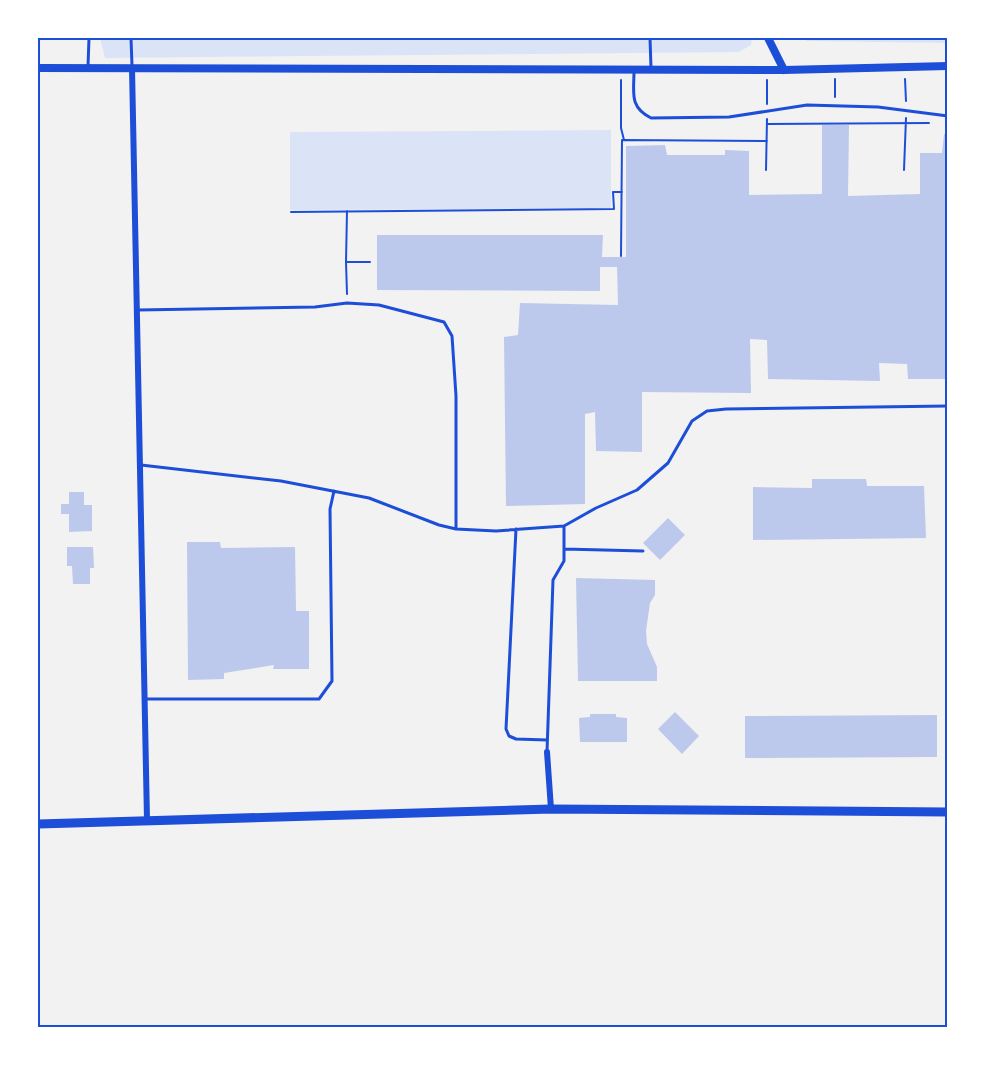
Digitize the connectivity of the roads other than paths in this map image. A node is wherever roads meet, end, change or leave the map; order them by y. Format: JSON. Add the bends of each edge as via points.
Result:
{"nodes":[{"id":1,"x":89,"y":38,"type":"edge"},
{"id":2,"x":131,"y":38,"type":"edge"},
{"id":3,"x":650,"y":38,"type":"edge"},
{"id":4,"x":768,"y":38,"type":"edge"},
{"id":5,"x":948,"y":66,"type":"edge"},
{"id":6,"x":38,"y":68,"type":"edge"},
{"id":7,"x":88,"y":68,"type":"junction"},
{"id":8,"x":132,"y":68,"type":"junction"},
{"id":9,"x":634,"y":70,"type":"junction"},
{"id":10,"x":651,"y":70,"type":"junction"},
{"id":11,"x":784,"y":70,"type":"junction"},
{"id":12,"x":948,"y":116,"type":"edge"},
{"id":13,"x":138,"y":310,"type":"junction"},
{"id":14,"x":948,"y":405,"type":"edge"},
{"id":15,"x":141,"y":465,"type":"junction"},
{"id":16,"x":334,"y":491,"type":"junction"},
{"id":17,"x":564,"y":526,"type":"junction"},
{"id":18,"x":456,"y":528,"type":"junction"},
{"id":19,"x":516,"y":529,"type":"junction"},
{"id":20,"x":564,"y":549,"type":"junction"},
{"id":21,"x":643,"y":550,"type":"dead end"},
{"id":22,"x":145,"y":699,"type":"junction"},
{"id":23,"x":547,"y":740,"type":"junction"},
{"id":24,"x":547,"y":752,"type":"joint"},
{"id":25,"x":551,"y":809,"type":"junction"},
{"id":26,"x":948,"y":812,"type":"edge"},
{"id":27,"x":147,"y":820,"type":"junction"},
{"id":28,"x":38,"y":824,"type":"edge"}],
"edges":[{"from":1,"to":7,"type":"lane"},
{"from":2,"to":8,"type":"lane"},
{"from":3,"to":10,"type":"lane"},
{"from":4,"to":11,"type":"street"},
{"from":5,"to":11,"type":"street"},
{"from":6,"to":7,"type":"street"},
{"from":7,"to":8,"type":"street"},
{"from":8,"to":9,"type":"street"},
{"from":8,"to":13,"type":"street"},
{"from":9,"to":10,"type":"street"},
{"from":9,"to":12,"type":"lane","via":[[634,102],[639,112],[651,118],[729,117],[807,105],[878,106]]},
{"from":10,"to":11,"type":"street"},
{"from":13,"to":15,"type":"street"},
{"from":13,"to":18,"type":"lane","via":[[315,308],[347,303],[379,305],[444,322],[452,336],[456,396]]},
{"from":14,"to":17,"type":"lane","via":[[707,411],[692,421],[668,463],[638,490]]},
{"from":15,"to":16,"type":"lane"},
{"from":15,"to":22,"type":"street"},
{"from":16,"to":18,"type":"lane","via":[[369,498]]},
{"from":16,"to":22,"type":"lane","via":[[330,509],[332,681],[319,699]]},
{"from":17,"to":19,"type":"lane"},
{"from":17,"to":20,"type":"lane"},
{"from":18,"to":19,"type":"lane"},
{"from":19,"to":23,"type":"lane","via":[[506,729],[516,739]]},
{"from":20,"to":21,"type":"lane"},
{"from":20,"to":23,"type":"lane","via":[[564,561],[553,580]]},
{"from":22,"to":27,"type":"street"},
{"from":23,"to":24,"type":"lane"},
{"from":24,"to":25,"type":"street"},
{"from":25,"to":26,"type":"main road"},
{"from":25,"to":27,"type":"main road"},
{"from":27,"to":28,"type":"main road"}]}
